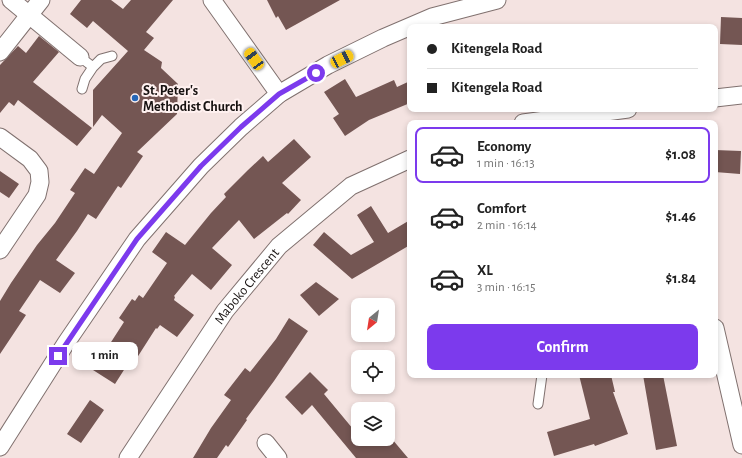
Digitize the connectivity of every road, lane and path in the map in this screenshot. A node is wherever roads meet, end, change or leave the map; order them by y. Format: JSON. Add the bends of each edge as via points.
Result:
{"nodes":[{"id":1,"x":11,"y":0,"type":"edge"},
{"id":2,"x":41,"y":0,"type":"edge"},
{"id":3,"x":212,"y":0,"type":"edge"},
{"id":4,"x":497,"y":0,"type":"edge"},
{"id":5,"x":29,"y":16,"type":"junction"},
{"id":6,"x":416,"y":24,"type":"edge"},
{"id":7,"x":407,"y":28,"type":"edge"},
{"id":8,"x":0,"y":52,"type":"edge"},
{"id":9,"x":112,"y":56,"type":"dead end"},
{"id":10,"x":86,"y":62,"type":"junction"},
{"id":11,"x":82,"y":89,"type":"dead end"},
{"id":12,"x":279,"y":94,"type":"junction"},
{"id":13,"x":742,"y":95,"type":"edge"},
{"id":14,"x":718,"y":98,"type":"edge"},
{"id":15,"x":606,"y":112,"type":"edge"},
{"id":16,"x":546,"y":120,"type":"edge"},
{"id":17,"x":0,"y":137,"type":"edge"},
{"id":18,"x":407,"y":160,"type":"edge"},
{"id":19,"x":0,"y":250,"type":"edge"},
{"id":20,"x":718,"y":341,"type":"edge"},
{"id":21,"x":542,"y":378,"type":"edge"},
{"id":22,"x":538,"y":404,"type":"dead end"},
{"id":23,"x":266,"y":442,"type":"dead end"},
{"id":24,"x":742,"y":445,"type":"edge"},
{"id":25,"x":0,"y":448,"type":"edge"},
{"id":26,"x":128,"y":458,"type":"edge"},
{"id":27,"x":278,"y":458,"type":"edge"}],
"edges":[{"from":1,"to":5,"type":"street"},
{"from":2,"to":5,"type":"street"},
{"from":3,"to":12,"type":"street"},
{"from":4,"to":6,"type":"street","via":[[432,17]]},
{"from":5,"to":8,"type":"street"},
{"from":5,"to":10,"type":"street"},
{"from":7,"to":12,"type":"street","via":[[328,65]]},
{"from":9,"to":10,"type":"lane"},
{"from":10,"to":11,"type":"lane"},
{"from":12,"to":25,"type":"street","via":[[201,166],[137,239],[66,343]]},
{"from":13,"to":14,"type":"street"},
{"from":15,"to":16,"type":"street"},
{"from":17,"to":19,"type":"street","via":[[30,159],[39,171],[40,182],[37,196]]},
{"from":18,"to":26,"type":"street","name":"Maboko Crescent","via":[[352,186],[279,246],[225,311]]},
{"from":20,"to":24,"type":"street"},
{"from":21,"to":22,"type":"lane"},
{"from":23,"to":27,"type":"street"}]}
